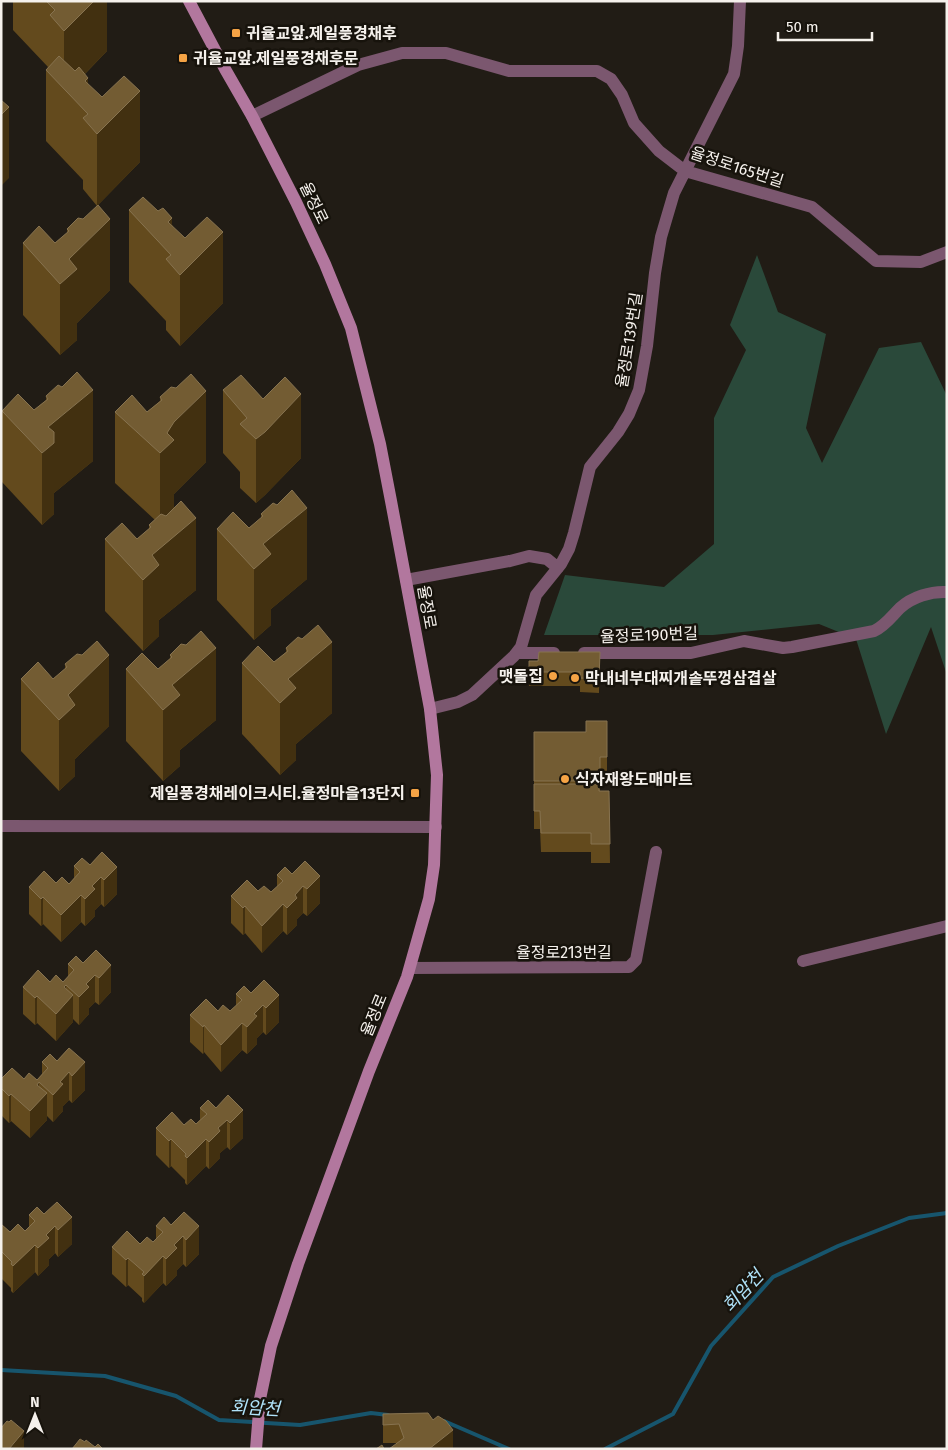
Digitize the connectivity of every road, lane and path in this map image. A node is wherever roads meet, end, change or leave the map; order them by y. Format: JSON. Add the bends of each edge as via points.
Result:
{"nodes":[{"id":1,"x":189,"y":1,"type":"edge"},
{"id":2,"x":740,"y":1,"type":"edge"},
{"id":3,"x":252,"y":116,"type":"junction"},
{"id":4,"x":685,"y":171,"type":"junction"},
{"id":5,"x":947,"y":252,"type":"edge"},
{"id":6,"x":558,"y":568,"type":"junction"},
{"id":7,"x":406,"y":580,"type":"junction"},
{"id":8,"x":947,"y":592,"type":"edge"},
{"id":9,"x":517,"y":652,"type":"junction"},
{"id":10,"x":430,"y":709,"type":"junction"},
{"id":11,"x":1,"y":826,"type":"edge"},
{"id":12,"x":436,"y":827,"type":"junction"},
{"id":13,"x":656,"y":852,"type":"dead end"},
{"id":14,"x":947,"y":926,"type":"edge"},
{"id":15,"x":803,"y":961,"type":"dead end"},
{"id":16,"x":410,"y":968,"type":"junction"},
{"id":17,"x":256,"y":1449,"type":"edge"}],
"edges":[{"from":1,"to":3,"type":"main road","name":"율정로"},
{"from":2,"to":4,"type":"street","name":"율정로139번길","via":[[734,74]]},
{"from":3,"to":4,"type":"street","name":"율정로165번길","via":[[358,65],[402,53],[446,52],[509,71],[597,71],[611,79],[622,94],[634,123],[660,151]]},
{"from":3,"to":7,"type":"main road","name":"율정로","via":[[325,264],[351,328],[380,444]]},
{"from":4,"to":5,"type":"street","name":"율정로165번길","via":[[812,206],[876,261],[921,262]]},
{"from":4,"to":6,"type":"street","name":"율정로139번길","via":[[674,193],[661,237],[639,390],[618,432],[590,467],[569,549]]},
{"from":6,"to":7,"type":"street","name":"율정로","via":[[547,559],[529,556]]},
{"from":6,"to":9,"type":"street","name":"율정로139번길","via":[[536,595]]},
{"from":7,"to":10,"type":"main road","name":"율정로"},
{"from":8,"to":9,"type":"street","name":"율정로190번길","via":[[911,600],[874,631],[792,647],[744,641],[685,653]]},
{"from":9,"to":10,"type":"street","name":"율정로139번길","via":[[472,695]]},
{"from":10,"to":12,"type":"main road","name":"율정로","via":[[437,775]]},
{"from":11,"to":12,"type":"street"},
{"from":12,"to":16,"type":"main road","name":"율정로","via":[[429,899]]},
{"from":13,"to":16,"type":"street","name":"율정로213번길","via":[[636,960],[629,967]]},
{"from":14,"to":15,"type":"street"},
{"from":16,"to":17,"type":"main road","name":"율정로","via":[[298,1264],[271,1346],[260,1399]]}]}
